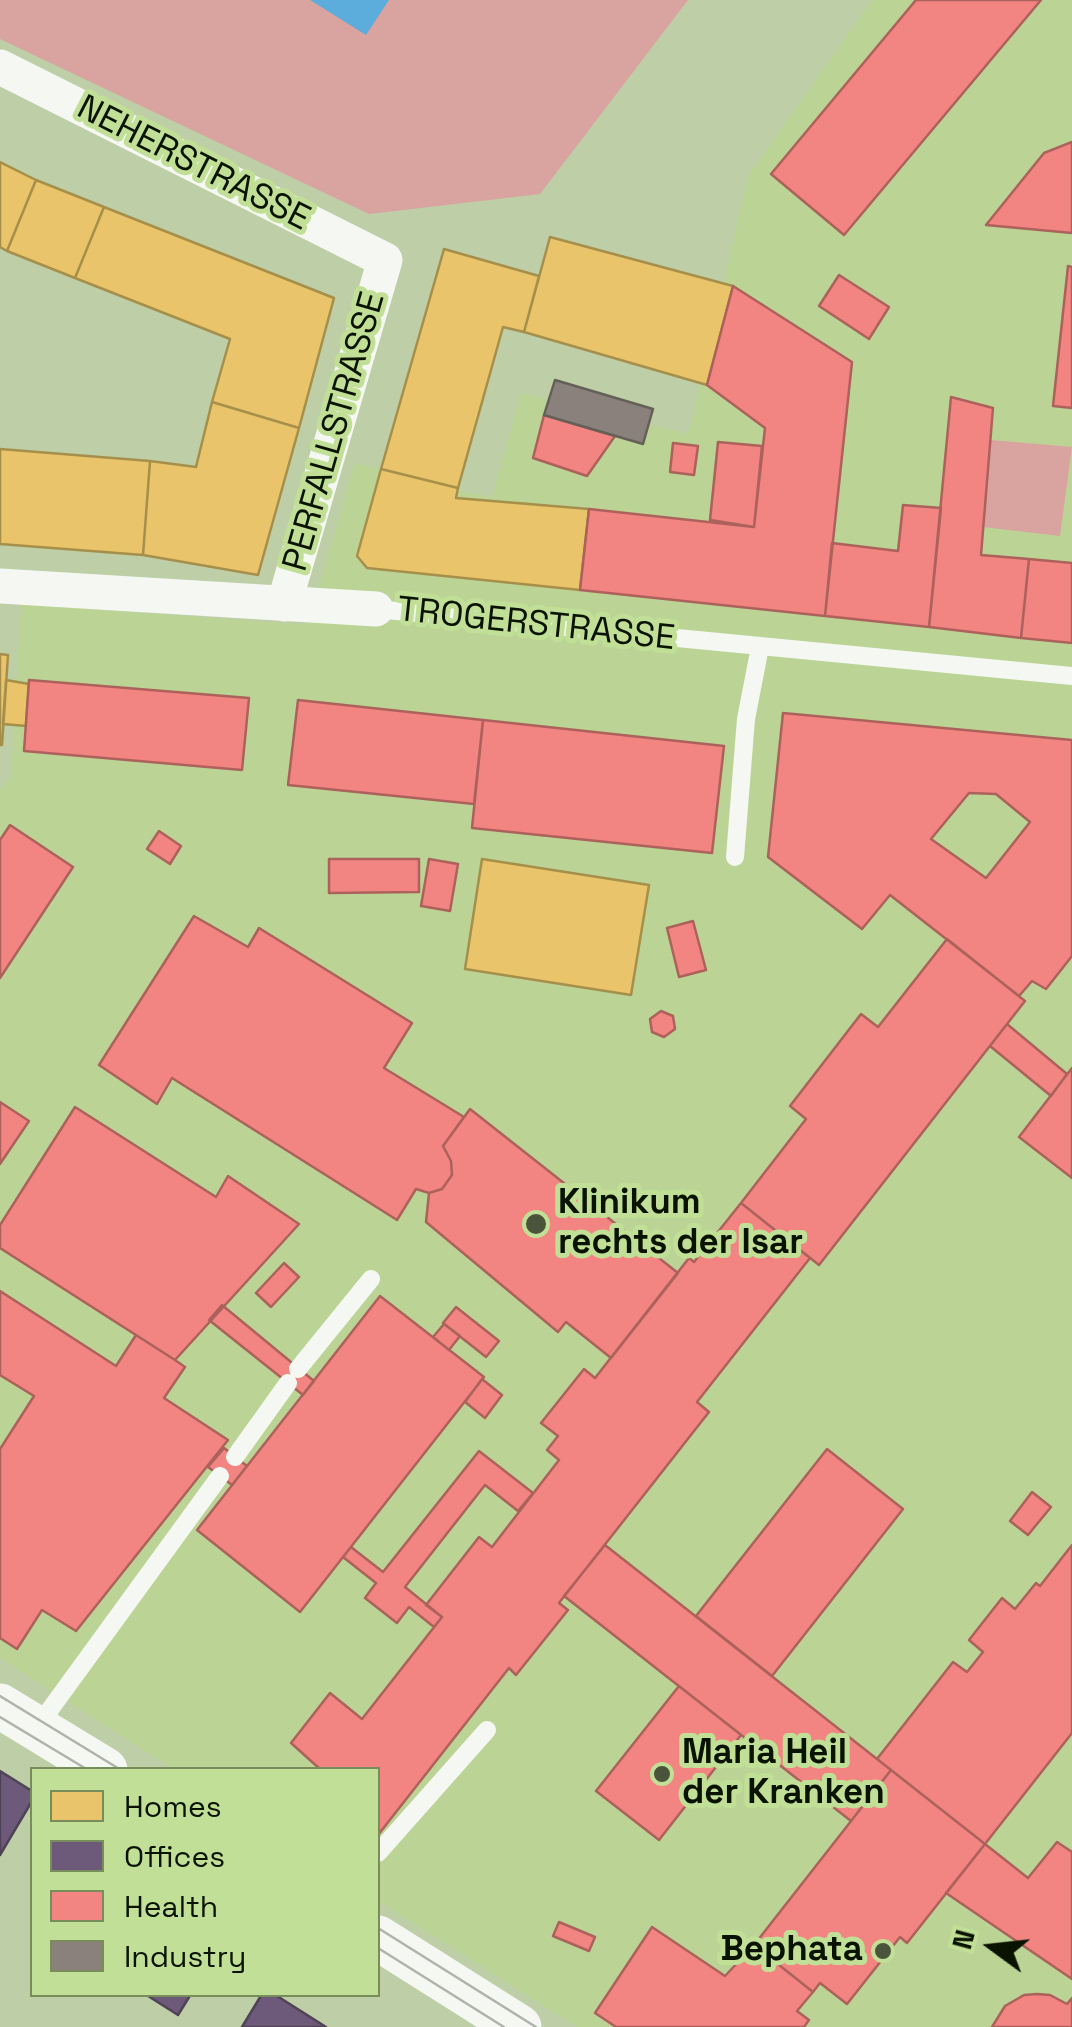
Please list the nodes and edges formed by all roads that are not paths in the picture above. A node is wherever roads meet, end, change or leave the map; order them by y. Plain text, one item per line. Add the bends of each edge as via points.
1 (0, 67) edge
2 (385, 260) joint
3 (0, 586) edge
4 (284, 604) junction
5 (376, 609) joint
6 (760, 647) junction
7 (1072, 676) edge
8 (736, 857) dead end
9 (371, 1279) dead end
10 (235, 1457) dead end
11 (220, 1476) dead end
12 (18, 1717) edge
13 (487, 1730) dead end
14 (99, 1767) edge
15 (380, 1851) edge
16 (380, 1939) edge
17 (519, 2027) edge

1 - 2 street, NEHERSTRASSE
2 - 4 street, PERFALLSTRASSE
3 - 4 street, TROGERSTRASSE
4 - 5 street, TROGERSTRASSE
5 - 6 lane, TROGERSTRASSE
6 - 7 lane, TROGERSTRASSE
6 - 8 lane via 746,719
9 - 10 lane
11 - 12 lane
12 - 14 street
13 - 15 lane
16 - 17 street

